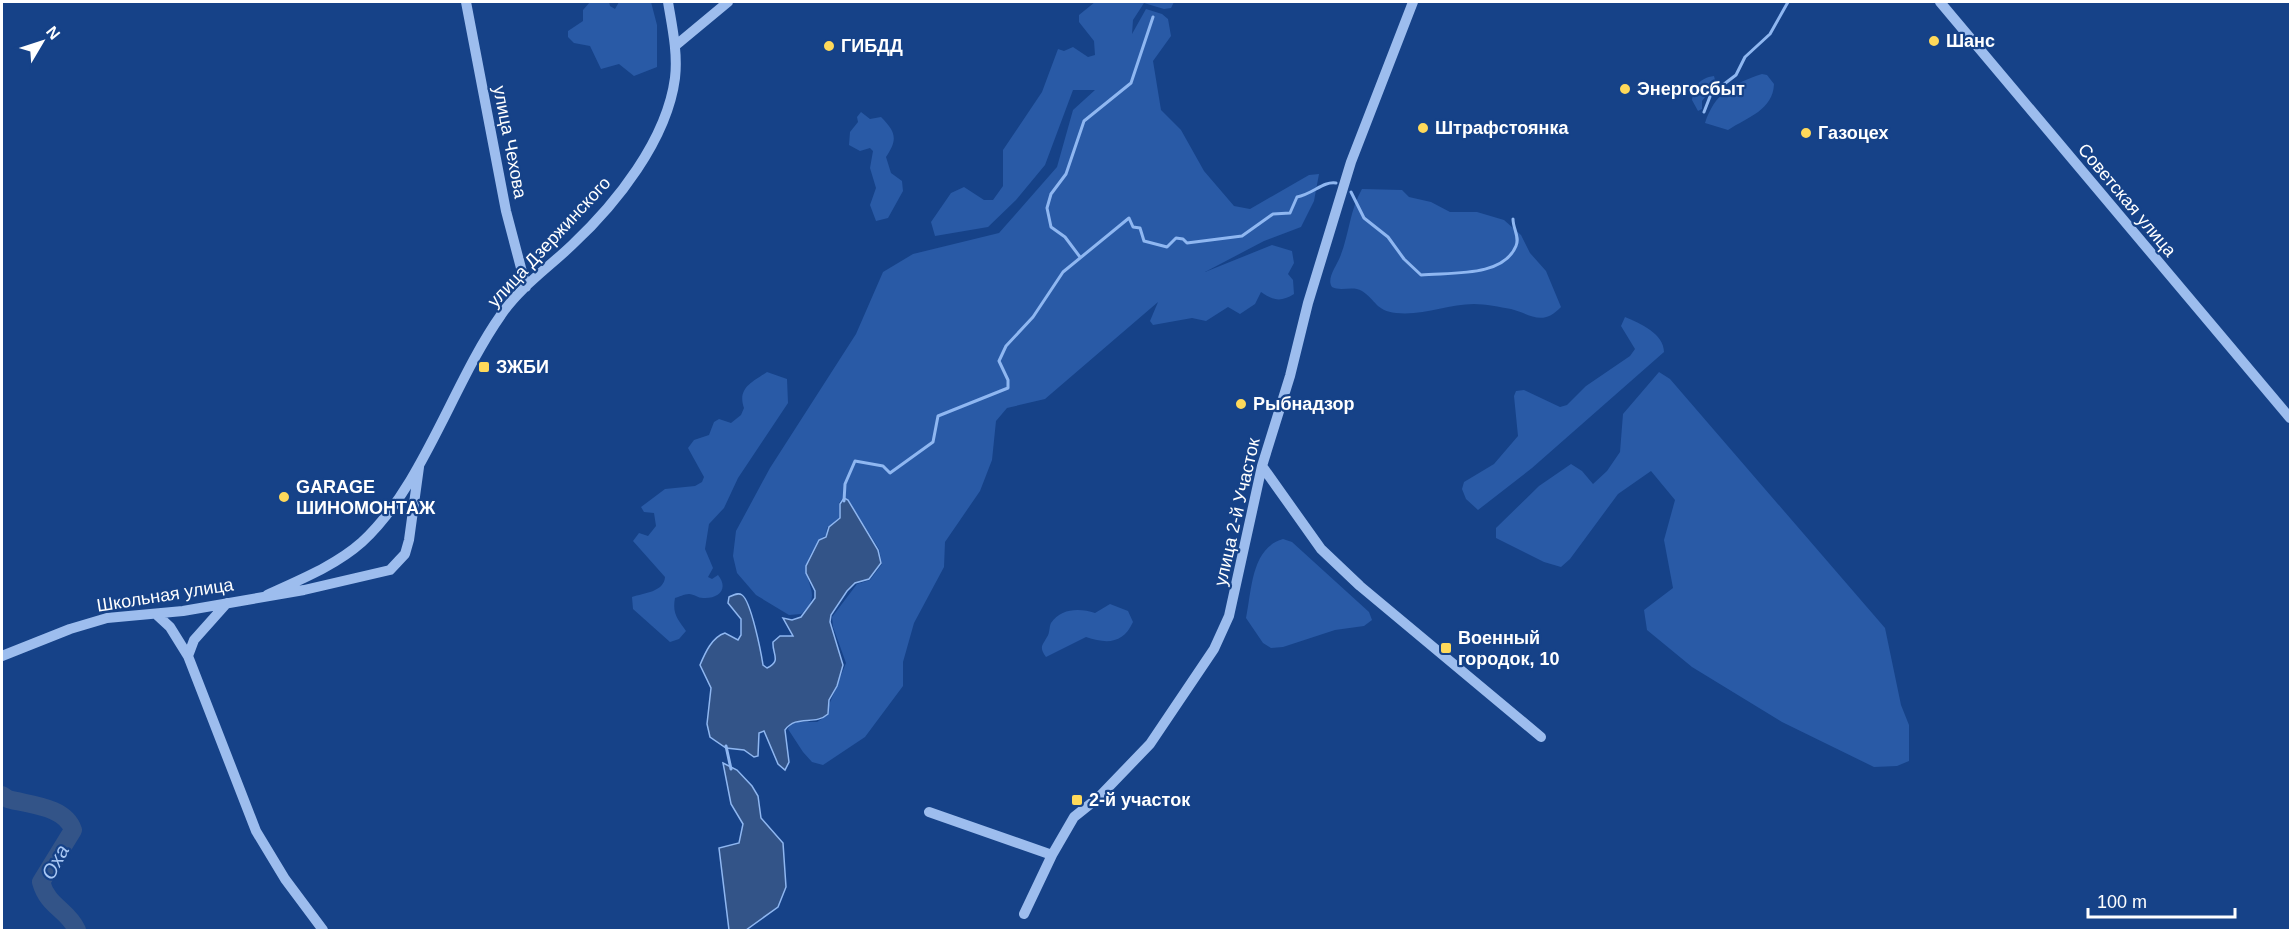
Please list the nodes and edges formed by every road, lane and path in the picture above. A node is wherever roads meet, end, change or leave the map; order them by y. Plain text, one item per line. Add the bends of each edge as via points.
1 (466, 2) edge
2 (668, 2) edge
3 (728, 2) edge
4 (1413, 2) edge
5 (1941, 2) edge
6 (675, 46) junction
7 (526, 287) junction
8 (2290, 418) edge
9 (419, 463) junction
10 (1263, 466) junction
11 (267, 595) junction
12 (227, 603) junction
13 (157, 615) junction
14 (2, 656) edge
15 (188, 656) junction
16 (1542, 737) dead end
17 (929, 812) dead end
18 (1052, 855) junction
19 (1024, 914) dead end
20 (323, 930) edge

1 - 7 street, улица Чехова via 506,211
2 - 6 street, улица Дзержинского
3 - 6 street
4 - 10 street, улица 2-й Участок via 1351,162
5 - 8 street, Советская улица
6 - 7 street, улица Дзержинского via 675,77 669,105 630,180 575,243
7 - 9 street, улица Дзержинского via 501,314
9 - 11 street, улица Дзержинского via 383,519 361,543 312,574
9 - 11 street, улица Дзержинского via 407,547 390,570 304,591
10 - 16 street via 1321,549
10 - 18 street, улица 2-й Участок via 1229,616 1214,649 1150,744 1074,817
11 - 12 street, Школьная улица
12 - 13 street, Школьная улица
12 - 15 street via 194,640
13 - 14 street, Школьная улица via 107,618
13 - 15 street via 170,627
15 - 20 street via 256,831
17 - 18 street
18 - 19 street, улица 2-й Участок

